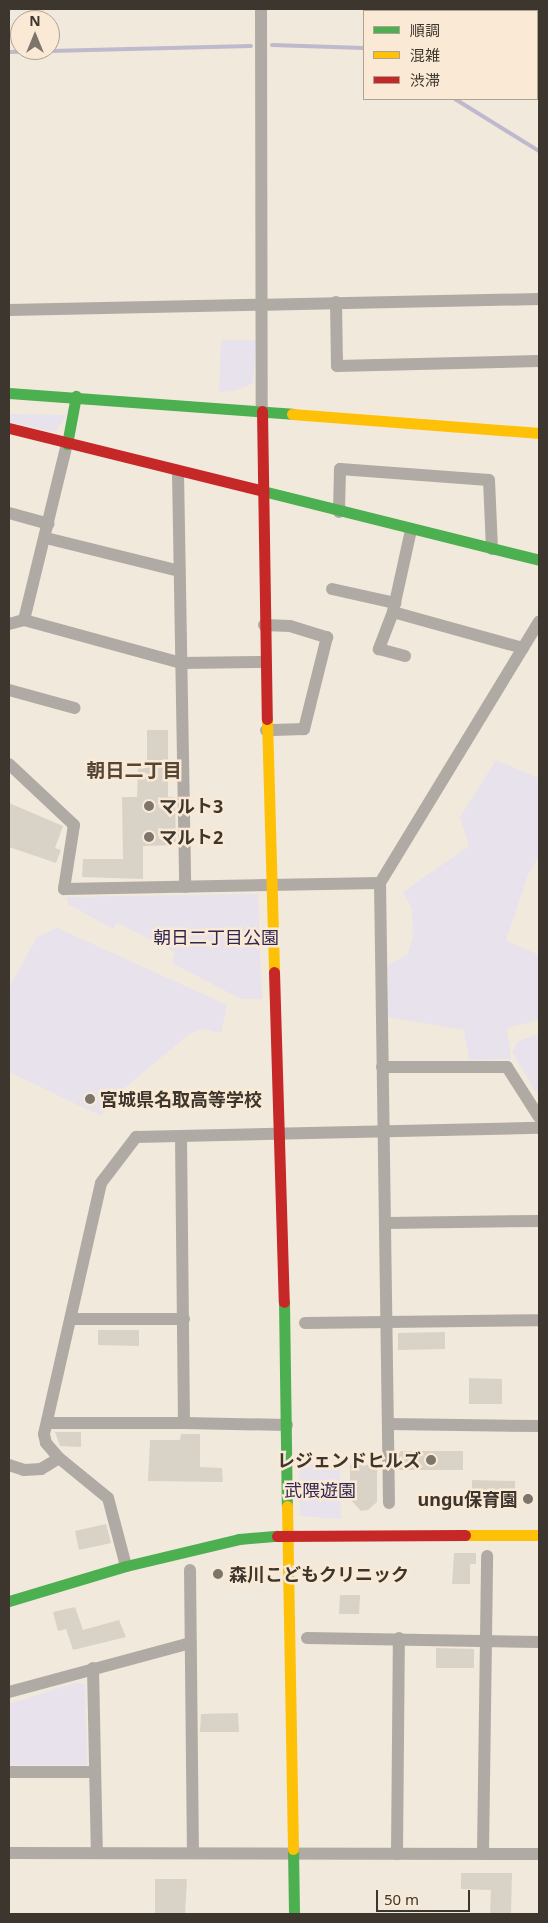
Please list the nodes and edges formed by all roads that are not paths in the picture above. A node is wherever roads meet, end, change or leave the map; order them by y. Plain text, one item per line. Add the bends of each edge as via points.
1 (261, 9) edge
2 (539, 298) edge
3 (336, 302) junction
4 (263, 304) junction
5 (9, 310) edge
6 (539, 361) edge
7 (9, 393) edge
8 (76, 396) junction
9 (262, 411) junction
10 (9, 428) edge
11 (539, 432) edge
12 (67, 444) junction
13 (178, 472) junction
14 (263, 493) junction
15 (339, 512) junction
16 (9, 513) edge
17 (49, 524) junction
18 (411, 530) junction
19 (46, 538) junction
20 (492, 549) junction
21 (539, 560) edge
22 (178, 571) junction
23 (332, 589) dead end
24 (394, 608) junction
25 (24, 620) junction
26 (539, 621) edge
27 (9, 624) edge
28 (264, 625) junction
29 (523, 648) junction
30 (405, 656) dead end
31 (181, 662) junction
32 (264, 662) junction
33 (9, 690) edge
34 (75, 708) dead end
35 (266, 730) junction
36 (9, 764) edge
37 (380, 883) junction
38 (270, 886) junction
39 (186, 887) junction
40 (382, 1066) junction
41 (539, 1117) edge
42 (539, 1128) edge
43 (384, 1132) junction
44 (282, 1135) junction
45 (181, 1136) junction
46 (539, 1221) edge
47 (387, 1223) junction
48 (71, 1319) junction
49 (184, 1319) junction
50 (539, 1320) edge
51 (305, 1323) dead end
52 (387, 1323) junction
53 (46, 1423) junction
54 (184, 1423) junction
55 (390, 1424) junction
56 (287, 1425) junction
57 (539, 1426) edge
58 (59, 1458) junction
59 (9, 1465) edge
60 (389, 1503) dead end
61 (289, 1535) junction
62 (539, 1535) edge
63 (487, 1556) dead end
64 (126, 1566) junction
65 (190, 1570) dead end
66 (9, 1601) edge
67 (307, 1638) dead end
68 (399, 1638) junction
69 (486, 1641) junction
70 (539, 1642) edge
71 (191, 1643) junction
72 (93, 1668) junction
73 (9, 1692) edge
74 (9, 1772) edge
75 (96, 1772) junction
76 (9, 1852) edge
77 (97, 1852) junction
78 (193, 1853) junction
79 (295, 1854) junction
80 (397, 1854) junction
81 (484, 1854) junction
82 (539, 1854) edge
83 (294, 1914) edge

1 - 4 street
2 - 3 street
3 - 4 street
3 - 6 street via 337,366
4 - 5 street
4 - 9 street
7 - 8 street
8 - 9 street
8 - 12 street
9 - 11 street
9 - 14 street
10 - 12 street
12 - 13 street
12 - 17 street
13 - 14 street
13 - 22 street
14 - 15 street
14 - 28 street
15 - 18 street
15 - 20 street via 340,469 489,480
16 - 17 street
17 - 19 street
18 - 20 street
18 - 24 street
19 - 22 street
19 - 25 street
20 - 21 street
22 - 31 street
23 - 24 street
24 - 29 street
24 - 30 street via 379,649
25 - 27 street
25 - 31 street
26 - 29 street
28 - 32 street
28 - 35 street via 290,626 328,637 304,729
29 - 37 street
31 - 32 street
31 - 39 street
32 - 35 street
33 - 34 street
35 - 38 street
36 - 39 street via 74,825 64,888
37 - 38 street
37 - 40 street
38 - 39 street
38 - 44 street
40 - 41 street via 508,1067
40 - 43 street
42 - 43 street
43 - 44 street
43 - 47 street
44 - 45 street
44 - 56 street
45 - 48 street via 136,1137 101,1183
45 - 49 street
46 - 47 street
47 - 52 street
48 - 49 street
48 - 53 street
49 - 54 street
50 - 52 street
51 - 52 street
52 - 55 street
53 - 54 street
53 - 58 street via 46,1443
54 - 56 street
55 - 57 street
55 - 60 street
56 - 61 street
58 - 59 street via 41,1469 24,1470
58 - 64 street via 108,1498
61 - 62 street
61 - 64 street via 239,1539
61 - 79 street
63 - 69 street
64 - 66 street
65 - 71 street
67 - 68 street
68 - 69 street
68 - 80 street
69 - 70 street
69 - 81 street
71 - 72 street
71 - 78 street
72 - 73 street
72 - 75 street
74 - 75 street
75 - 77 street
76 - 77 street
77 - 78 street
78 - 79 street
79 - 80 street
79 - 83 street
80 - 81 street
81 - 82 street

